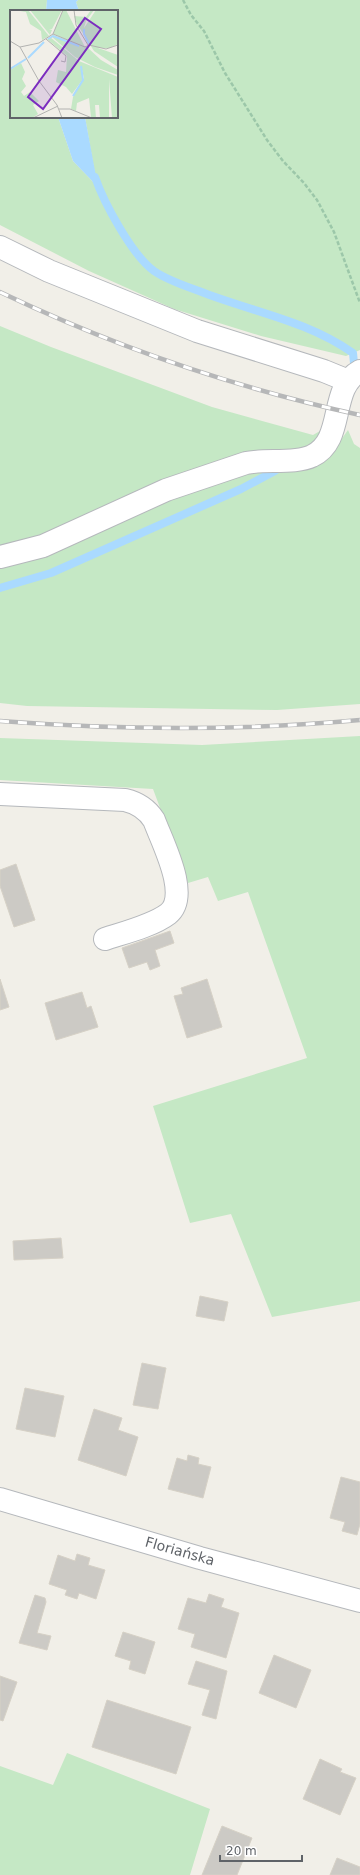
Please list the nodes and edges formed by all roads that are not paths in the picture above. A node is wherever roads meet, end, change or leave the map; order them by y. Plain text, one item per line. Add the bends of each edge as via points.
1 (0, 248) edge
2 (353, 376) edge
3 (0, 558) edge
4 (0, 794) edge
5 (105, 940) dead end
6 (0, 1499) edge
7 (360, 1601) edge

1 - 2 street via 197,331 324,371
2 - 3 street via 343,390 332,435 326,446 312,456 304,459 246,463 166,490 43,546
4 - 5 street via 120,799 134,802 154,820 177,884 176,903 172,910 160,918
6 - 7 street, Floriańska via 200,1558

